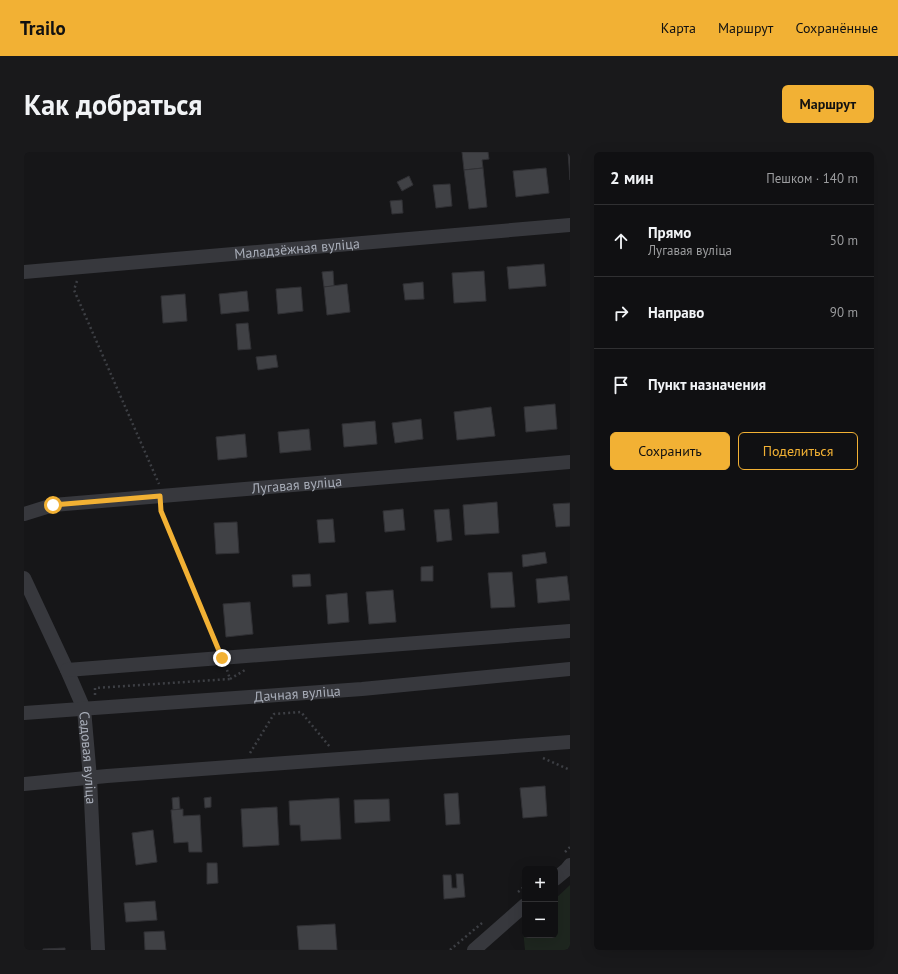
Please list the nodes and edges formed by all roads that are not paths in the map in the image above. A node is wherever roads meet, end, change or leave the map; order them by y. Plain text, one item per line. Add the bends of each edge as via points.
1 (570, 225) edge
2 (24, 272) edge
3 (570, 462) edge
4 (24, 514) edge
5 (24, 578) edge
6 (570, 631) edge
7 (570, 669) edge
8 (67, 670) junction
9 (90, 709) junction
10 (24, 713) edge
11 (570, 742) edge
12 (90, 778) junction
13 (24, 784) edge
14 (570, 865) edge
15 (558, 877) edge
16 (522, 908) edge
17 (98, 950) edge
18 (474, 950) edge

1 - 2 street, Маладзёжная вуліца
3 - 4 street, Лугавая вуліца via 53,505
5 - 8 street, Садовая вуліца
6 - 8 street
7 - 9 street, Дачная вуліца via 362,689
8 - 9 street, Садовая вуліца
9 - 10 street, Дачная вуліца
9 - 12 street, Садовая вуліца
11 - 12 street
12 - 13 street
12 - 17 street, Садовая вуліца
14 - 15 street
16 - 18 street

